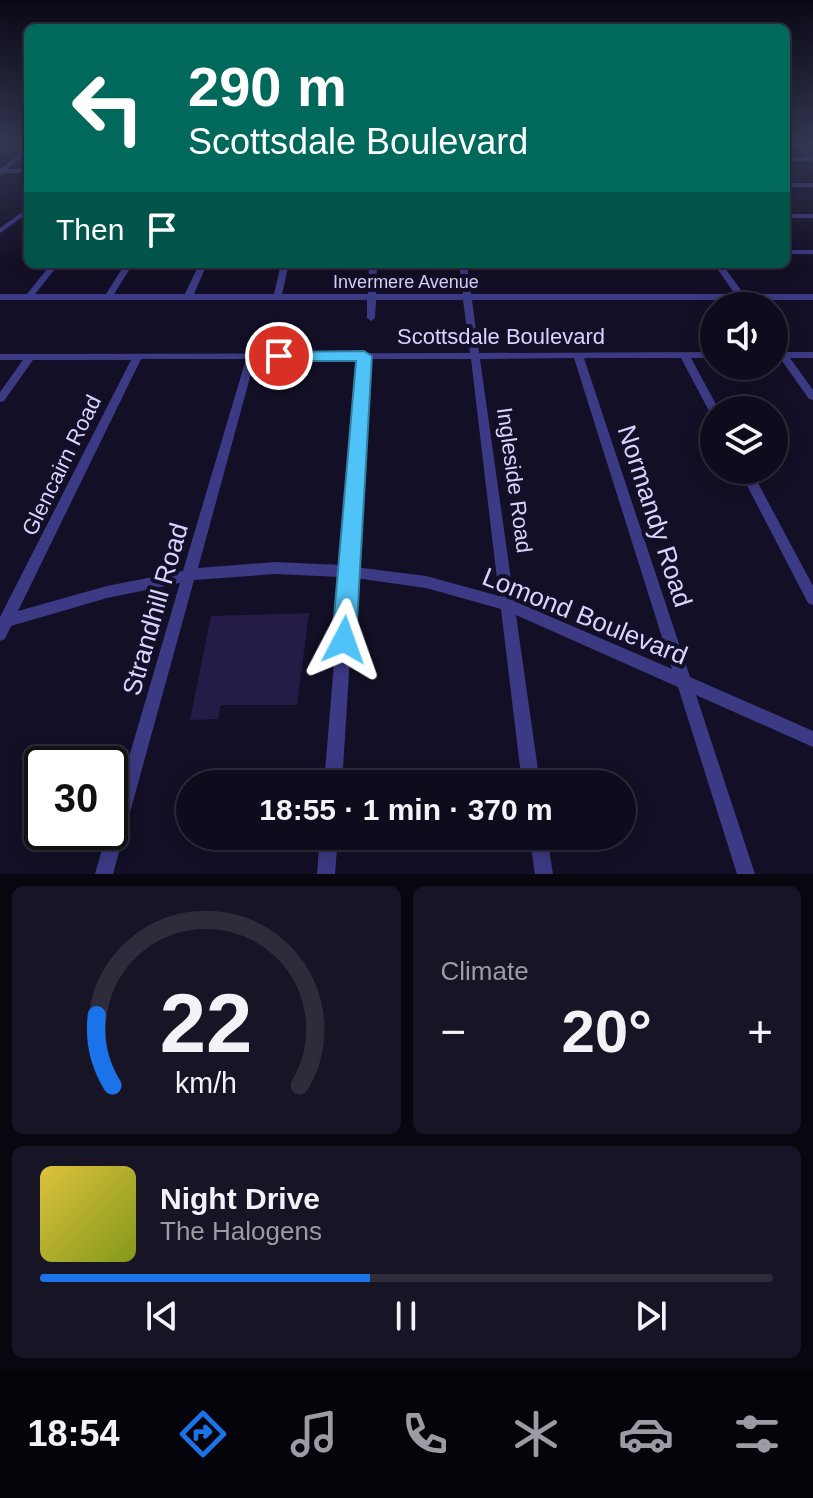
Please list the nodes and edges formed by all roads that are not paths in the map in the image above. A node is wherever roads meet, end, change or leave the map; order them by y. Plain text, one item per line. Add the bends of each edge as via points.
1 (790, 185) edge
2 (813, 185) edge
3 (24, 213) edge
4 (790, 216) edge
5 (813, 216) edge
6 (0, 231) edge
7 (790, 252) edge
8 (813, 252) edge
9 (52, 268) edge
10 (126, 268) edge
11 (201, 268) edge
12 (284, 268) edge
13 (373, 268) edge
14 (463, 268) edge
15 (721, 268) edge
16 (738, 292) edge
17 (109, 296) junction
18 (0, 297) edge
19 (29, 297) junction
20 (700, 297) edge
21 (788, 297) edge
22 (813, 297) edge
23 (188, 298) junction
24 (277, 298) junction
25 (371, 298) junction
26 (466, 298) junction
27 (371, 318) dead end
28 (700, 355) edge
29 (788, 355) edge
30 (813, 355) edge
31 (364, 356) junction
32 (474, 356) junction
33 (578, 356) junction
34 (685, 356) junction
35 (0, 357) edge
36 (30, 357) junction
37 (137, 357) junction
38 (251, 357) junction
39 (788, 366) edge
40 (706, 396) edge
41 (813, 397) edge
42 (0, 399) edge
43 (752, 484) edge
44 (350, 573) junction
45 (189, 576) junction
46 (813, 599) edge
47 (507, 604) junction
48 (4, 621) edge
49 (0, 634) edge
50 (683, 682) junction
51 (813, 739) edge
52 (334, 770) edge
53 (529, 770) edge
54 (328, 850) edge
55 (540, 850) edge
56 (104, 874) edge
57 (326, 874) edge
58 (544, 874) edge
59 (746, 874) edge

1 - 2 street
3 - 6 street
4 - 5 street
7 - 8 street
9 - 19 street
10 - 17 street
11 - 23 street
12 - 24 street
13 - 25 street
14 - 26 street, Ingleside Road
15 - 16 street
17 - 19 street, Invermere Avenue
17 - 23 street, Invermere Avenue
18 - 19 street, Invermere Avenue
20 - 26 street, Invermere Avenue
21 - 22 street, Invermere Avenue
23 - 24 street, Invermere Avenue
24 - 25 street, Invermere Avenue
25 - 26 street, Invermere Avenue
25 - 27 street
26 - 32 street, Ingleside Road
28 - 34 street, Scottsdale Boulevard
29 - 30 street
31 - 32 street, Scottsdale Boulevard
31 - 38 street, Scottsdale Boulevard
31 - 44 street
32 - 33 street, Scottsdale Boulevard
32 - 47 street, Ingleside Road
33 - 34 street, Scottsdale Boulevard
33 - 50 street, Normandy Road
34 - 40 street
35 - 36 street, Scottsdale Boulevard
36 - 37 street, Scottsdale Boulevard
36 - 42 street
37 - 38 street, Scottsdale Boulevard
37 - 48 street, Glencairn Road
38 - 45 street, Strandhill Road
39 - 41 street
43 - 46 street
44 - 45 street, Lomond Boulevard via 275,568
44 - 47 street, Lomond Boulevard via 426,582
44 - 52 street
45 - 48 street, Lomond Boulevard
45 - 56 street, Strandhill Road
47 - 50 street, Lomond Boulevard
47 - 53 street, Ingleside Road
48 - 49 street, Glencairn Road
50 - 51 street, Lomond Boulevard
50 - 59 street, Normandy Road
54 - 57 street
55 - 58 street

